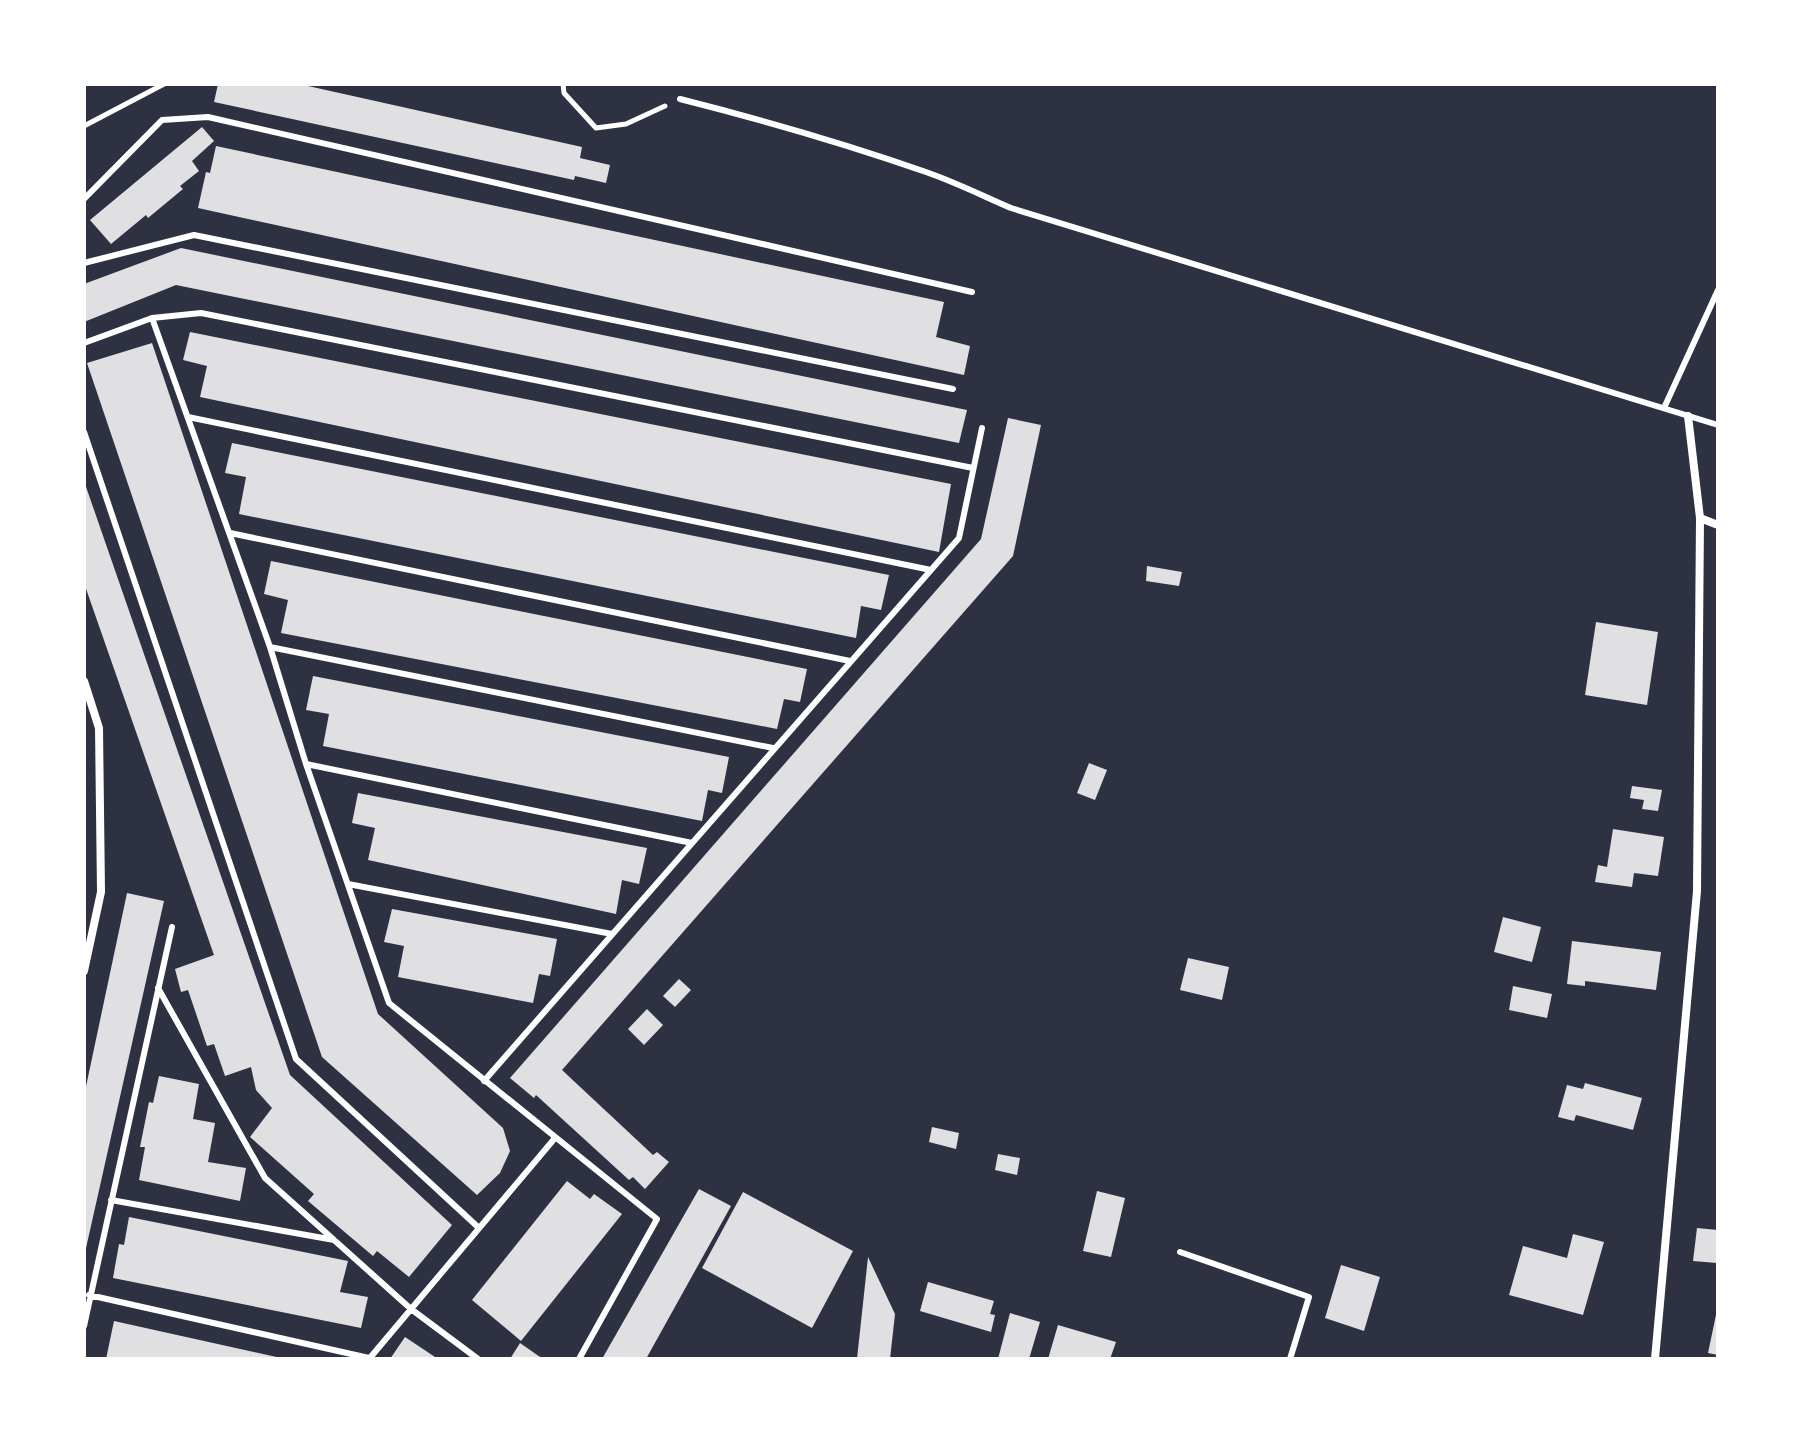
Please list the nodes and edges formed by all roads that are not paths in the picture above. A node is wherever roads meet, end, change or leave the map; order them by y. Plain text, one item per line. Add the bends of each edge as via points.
1 (680, 99) road end
2 (84, 199) edge
3 (84, 263) edge
4 (1718, 290) edge
5 (972, 292) dead end
6 (152, 318) junction
7 (84, 343) edge
8 (953, 389) dead end
9 (1664, 408) junction
10 (1688, 416) junction
11 (188, 417) junction
12 (1718, 425) edge
13 (982, 428) dead end
14 (84, 432) edge
15 (973, 468) junction
16 (1700, 518) junction
17 (1718, 525) edge
18 (230, 533) junction
19 (931, 570) junction
20 (270, 647) junction
21 (850, 661) junction
22 (84, 681) edge
23 (773, 748) junction
24 (306, 764) junction
25 (692, 843) junction
26 (348, 884) junction
27 (172, 927) dead end
28 (612, 934) junction
29 (84, 971) edge
30 (158, 988) junction
31 (484, 1081) junction
32 (555, 1138) junction
33 (111, 1200) junction
34 (479, 1228) junction
35 (334, 1240) junction
36 (1180, 1252) dead end
37 (89, 1295) junction
38 (411, 1309) junction
39 (84, 1326) edge
40 (369, 1359) edge
41 (478, 1359) edge
42 (579, 1359) edge
43 (1290, 1359) edge
44 (1655, 1359) edge

1 - 9 lane via 859,150 1011,208
2 - 5 lane via 162,120 208,117
3 - 8 lane via 194,235
4 - 9 lane
6 - 7 lane
6 - 11 lane
6 - 15 lane via 201,313
9 - 10 lane
10 - 12 lane
10 - 16 street
11 - 18 lane
11 - 19 lane
13 - 15 lane
14 - 34 lane via 296,1059
15 - 19 lane via 959,538
16 - 17 street
16 - 44 street via 1697,891
18 - 20 lane
18 - 21 lane
19 - 21 lane
20 - 23 lane
20 - 24 lane
21 - 23 lane
22 - 29 street via 99,728 101,892
23 - 25 lane
24 - 25 lane
24 - 26 lane
25 - 28 lane
26 - 28 lane
26 - 31 lane via 389,1003
27 - 30 lane
28 - 31 lane
30 - 33 lane
30 - 35 lane via 265,1178
31 - 32 lane
32 - 34 lane
32 - 42 lane via 657,1219
33 - 35 lane
33 - 37 lane
34 - 38 lane
35 - 38 lane
36 - 43 lane via 1309,1297
37 - 39 lane
37 - 40 lane
38 - 40 lane
38 - 41 lane

